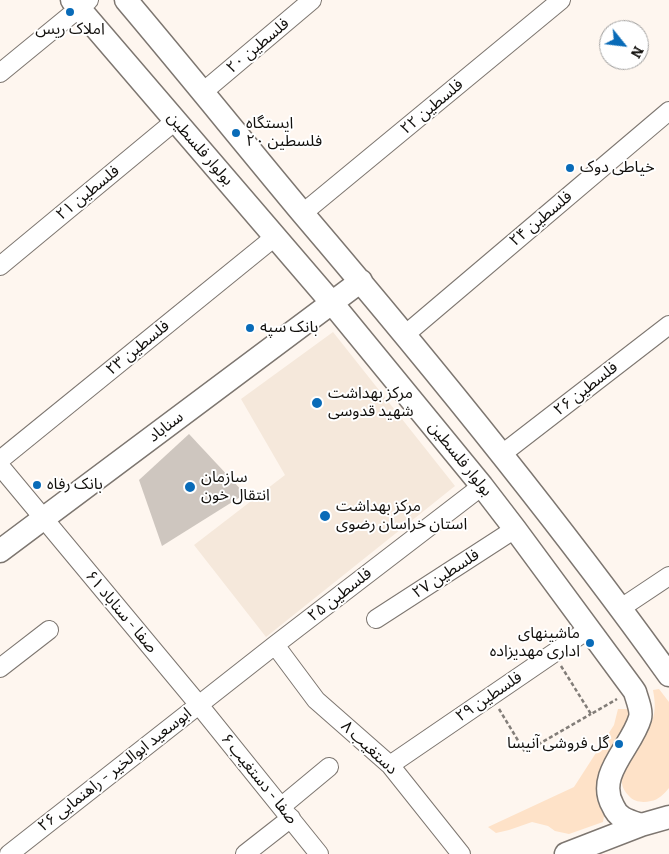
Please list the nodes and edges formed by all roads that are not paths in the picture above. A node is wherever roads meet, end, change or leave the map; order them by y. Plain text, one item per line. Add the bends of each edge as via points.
1 (126, 0) edge
2 (312, 0) edge
3 (560, 0) edge
4 (80, 3) edge
5 (0, 73) edge
6 (203, 92) junction
7 (669, 111) edge
8 (175, 121) junction
9 (303, 213) junction
10 (276, 236) junction
11 (0, 266) edge
12 (361, 281) junction
13 (332, 303) junction
14 (669, 325) edge
15 (413, 328) dead end
16 (502, 454) junction
17 (0, 460) edge
18 (0, 466) edge
19 (482, 486) junction
20 (43, 518) junction
21 (515, 529) junction
22 (0, 551) edge
23 (669, 576) edge
24 (621, 608) junction
25 (376, 619) dead end
26 (589, 629) junction
27 (49, 630) dead end
28 (275, 645) junction
29 (0, 668) edge
30 (669, 676) edge
31 (198, 705) junction
32 (390, 765) junction
33 (329, 767) dead end
34 (286, 812) junction
35 (669, 817) edge
36 (641, 825) junction
37 (9, 854) edge
38 (246, 854) edge
39 (319, 854) edge
40 (461, 854) edge
41 (566, 854) edge

1 - 6 main road
2 - 6 street, فلسطین ۲۰
3 - 9 street, فلسطین ۲۲
4 - 5 street
4 - 8 main road, بولوار فلسطین
6 - 9 main road
7 - 15 street, فلسطین ۲۴
8 - 10 main road, بولوار فلسطین
8 - 11 street, فلسطین ۲۱
9 - 12 main road
10 - 13 main road, بولوار فلسطین
10 - 17 street, فلسطین ۲۳
12 - 13 main road, سناباد
12 - 16 main road
13 - 19 main road, بولوار فلسطین
13 - 20 main road, سناباد
14 - 16 street, فلسطین ۲۶
16 - 24 main road
18 - 20 street, صفا - سناباد ۶۱
19 - 21 main road, بولوار فلسطین
19 - 28 street, فلسطین ۲۵
20 - 22 main road, سناباد
20 - 31 street, صفا - سناباد ۶۱
21 - 25 street, فلسطین ۲۷
21 - 26 main road, بولوار فلسطین
23 - 24 street
24 - 30 main road
26 - 32 street, فلسطین ۲۹
26 - 36 main road, بولوار فلسطین via 635,692 641,716 628,745 612,769 608,794 613,807 623,818
27 - 29 street
28 - 31 street, فلسطین ۲۵
28 - 32 street, دستغیب ۸ via 316,700
31 - 34 street, صفا - دستغیب ۶
31 - 37 street, ابوسعید ابوالخیر - راهنمایی ۲۶
32 - 40 street, دستغیب ۸
33 - 34 street
34 - 38 street
34 - 39 street, صفا - دستغیب ۶
35 - 36 main road
36 - 41 main road

